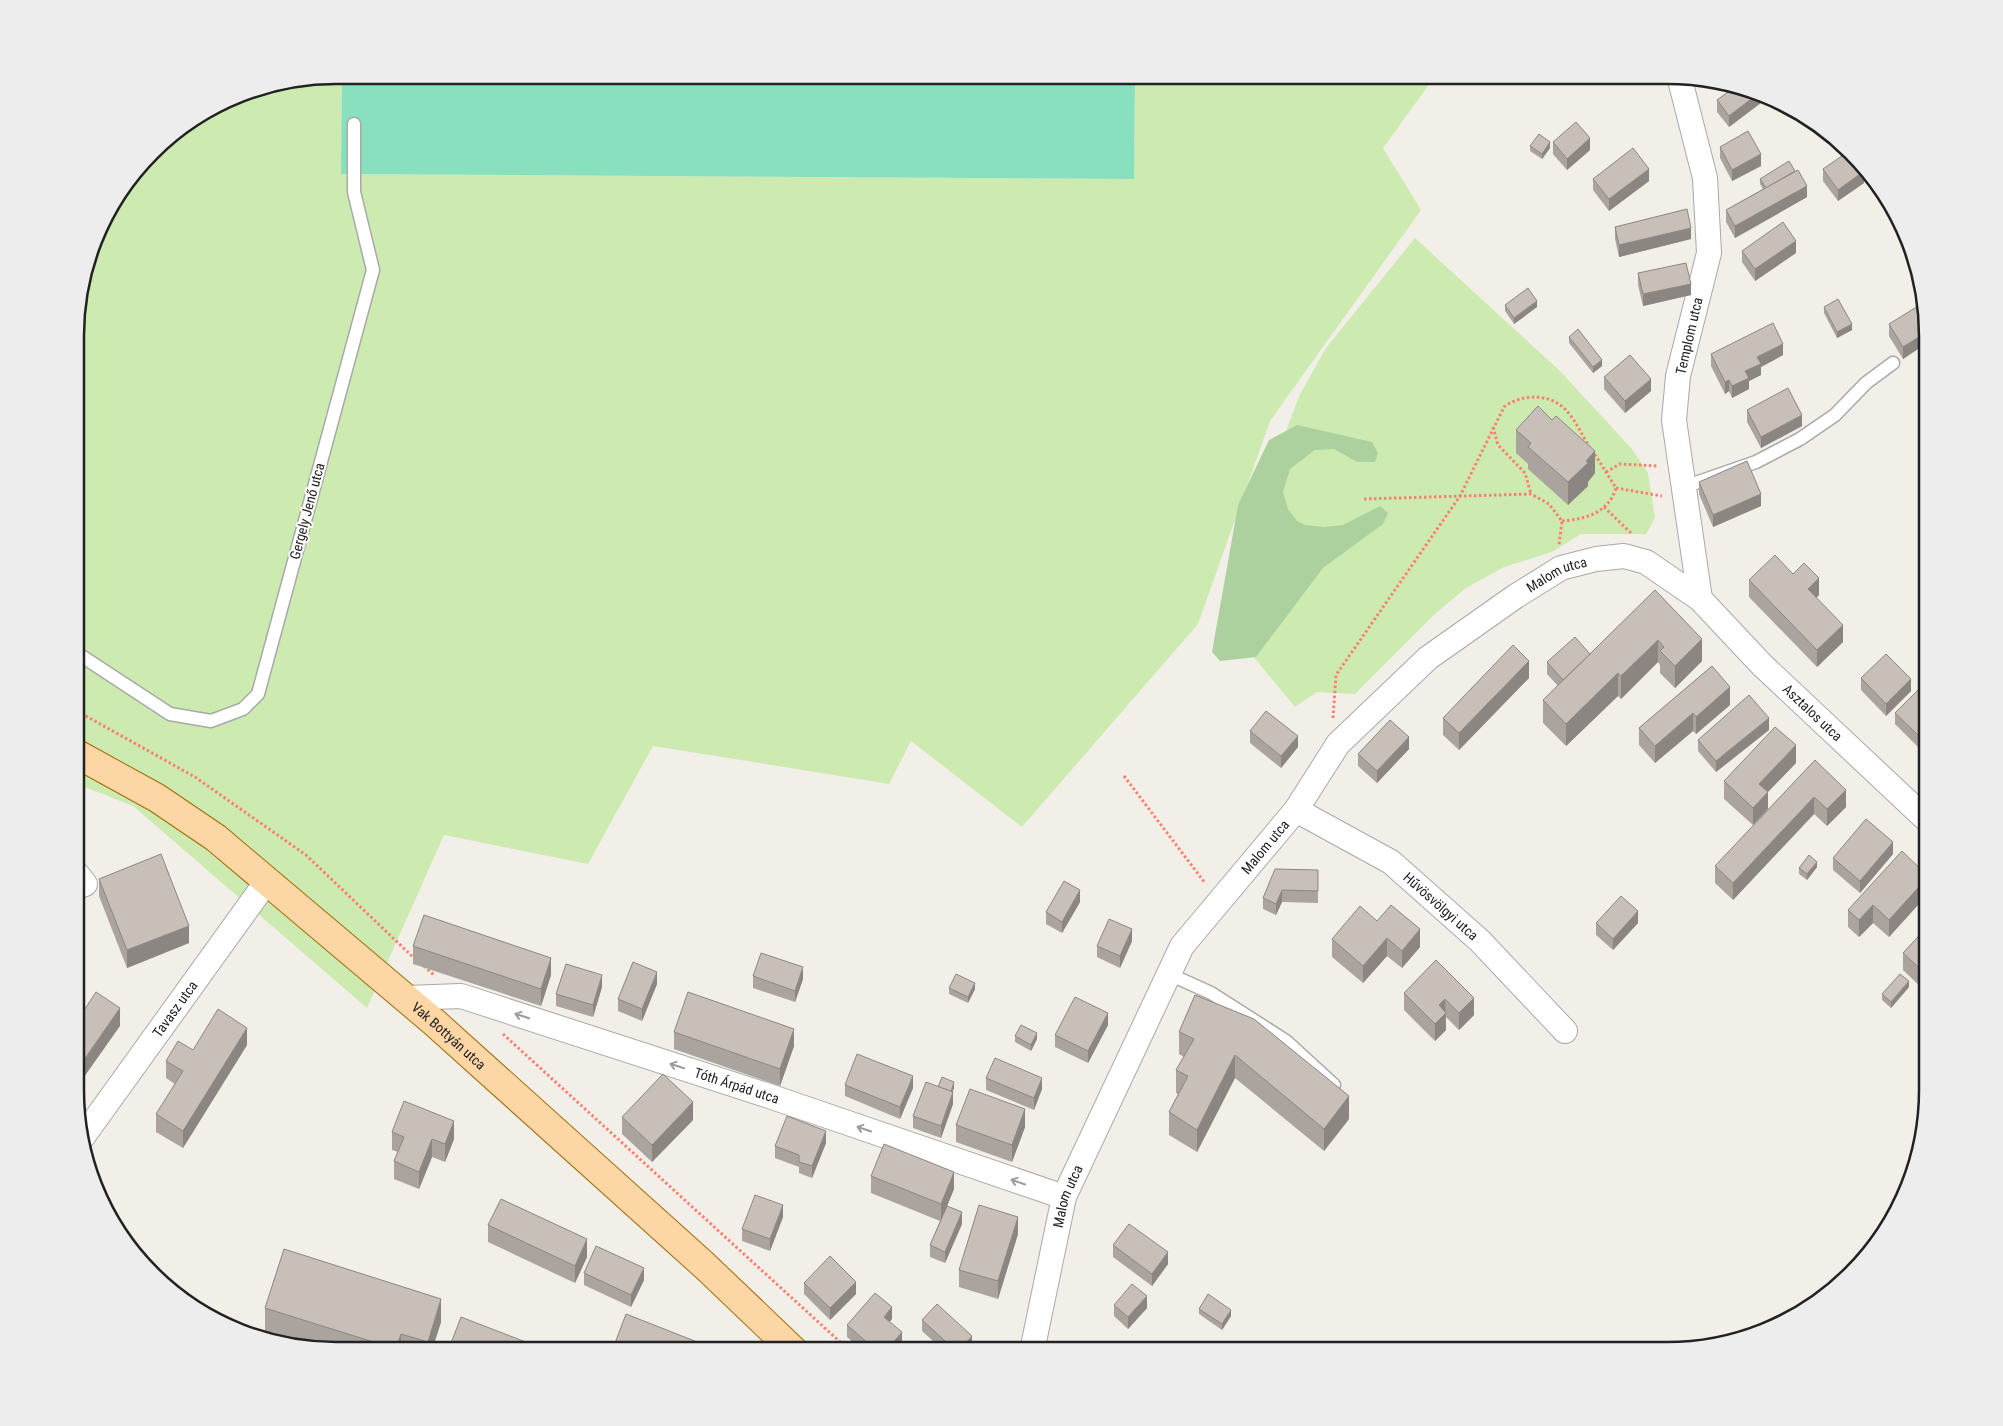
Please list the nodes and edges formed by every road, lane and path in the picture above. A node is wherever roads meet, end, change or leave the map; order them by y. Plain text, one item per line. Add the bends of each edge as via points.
1 (1681, 84) edge
2 (354, 124) dead end
3 (1893, 363) dead end
4 (1493, 426) junction
5 (1606, 472) junction
6 (1684, 485) junction
7 (1616, 488) junction
8 (1531, 494) junction
9 (1460, 496) junction
10 (1364, 499) dead end
11 (1700, 599) junction
12 (84, 658) edge
13 (1338, 744) junction
14 (84, 758) edge
15 (1124, 776) dead end
16 (1296, 810) junction
17 (1919, 812) edge
18 (267, 881) junction
19 (1220, 902) junction
20 (1169, 974) junction
21 (406, 998) junction
22 (1565, 1030) dead end
23 (1334, 1085) edge
24 (87, 1131) edge
25 (1064, 1198) junction
26 (785, 1342) edge
27 (1034, 1342) edge

1 - 6 street, Templom utca via 1705,178 1709,253 1678,376 1674,420
2 - 12 lane, Gergely Jenő utca via 354,192 373,270 258,694 243,709 211,721 170,714
3 - 6 lane via 1866,383 1835,415 1800,439 1756,462
4 - 5 path via 1504,407 1514,400 1531,397 1549,399 1565,409
4 - 8 path via 1498,445 1525,473
4 - 9 path
5 - 6 path via 1620,464
5 - 7 path
6 - 7 path
6 - 11 street, Templom utca
7 - 8 path via 1613,497 1598,513 1579,520 1562,520 1549,504
8 - 9 path
9 - 10 path
9 - 13 path via 1336,675 1333,715
11 - 13 street, Malom utca via 1646,562 1624,556 1561,568 1428,658
11 - 17 street, Asztalos utca via 1762,665
13 - 16 street, Malom utca
14 - 18 main road, Vak Bottyán utca via 157,798 216,838
15 - 19 path
16 - 19 street, Malom utca
16 - 22 street, Hűvösvölgyi utca via 1391,862 1480,941
18 - 21 main road, Vak Bottyán utca
18 - 24 street, Tavasz utca
19 - 20 street, Malom utca via 1182,946
20 - 23 lane via 1211,993 1286,1042
20 - 25 street, Malom utca
25 -> 21 street, Tóth Árpád utca via 769,1096 461,996
21 - 26 main road, Vak Bottyán utca via 705,1266
25 - 27 street, Malom utca

